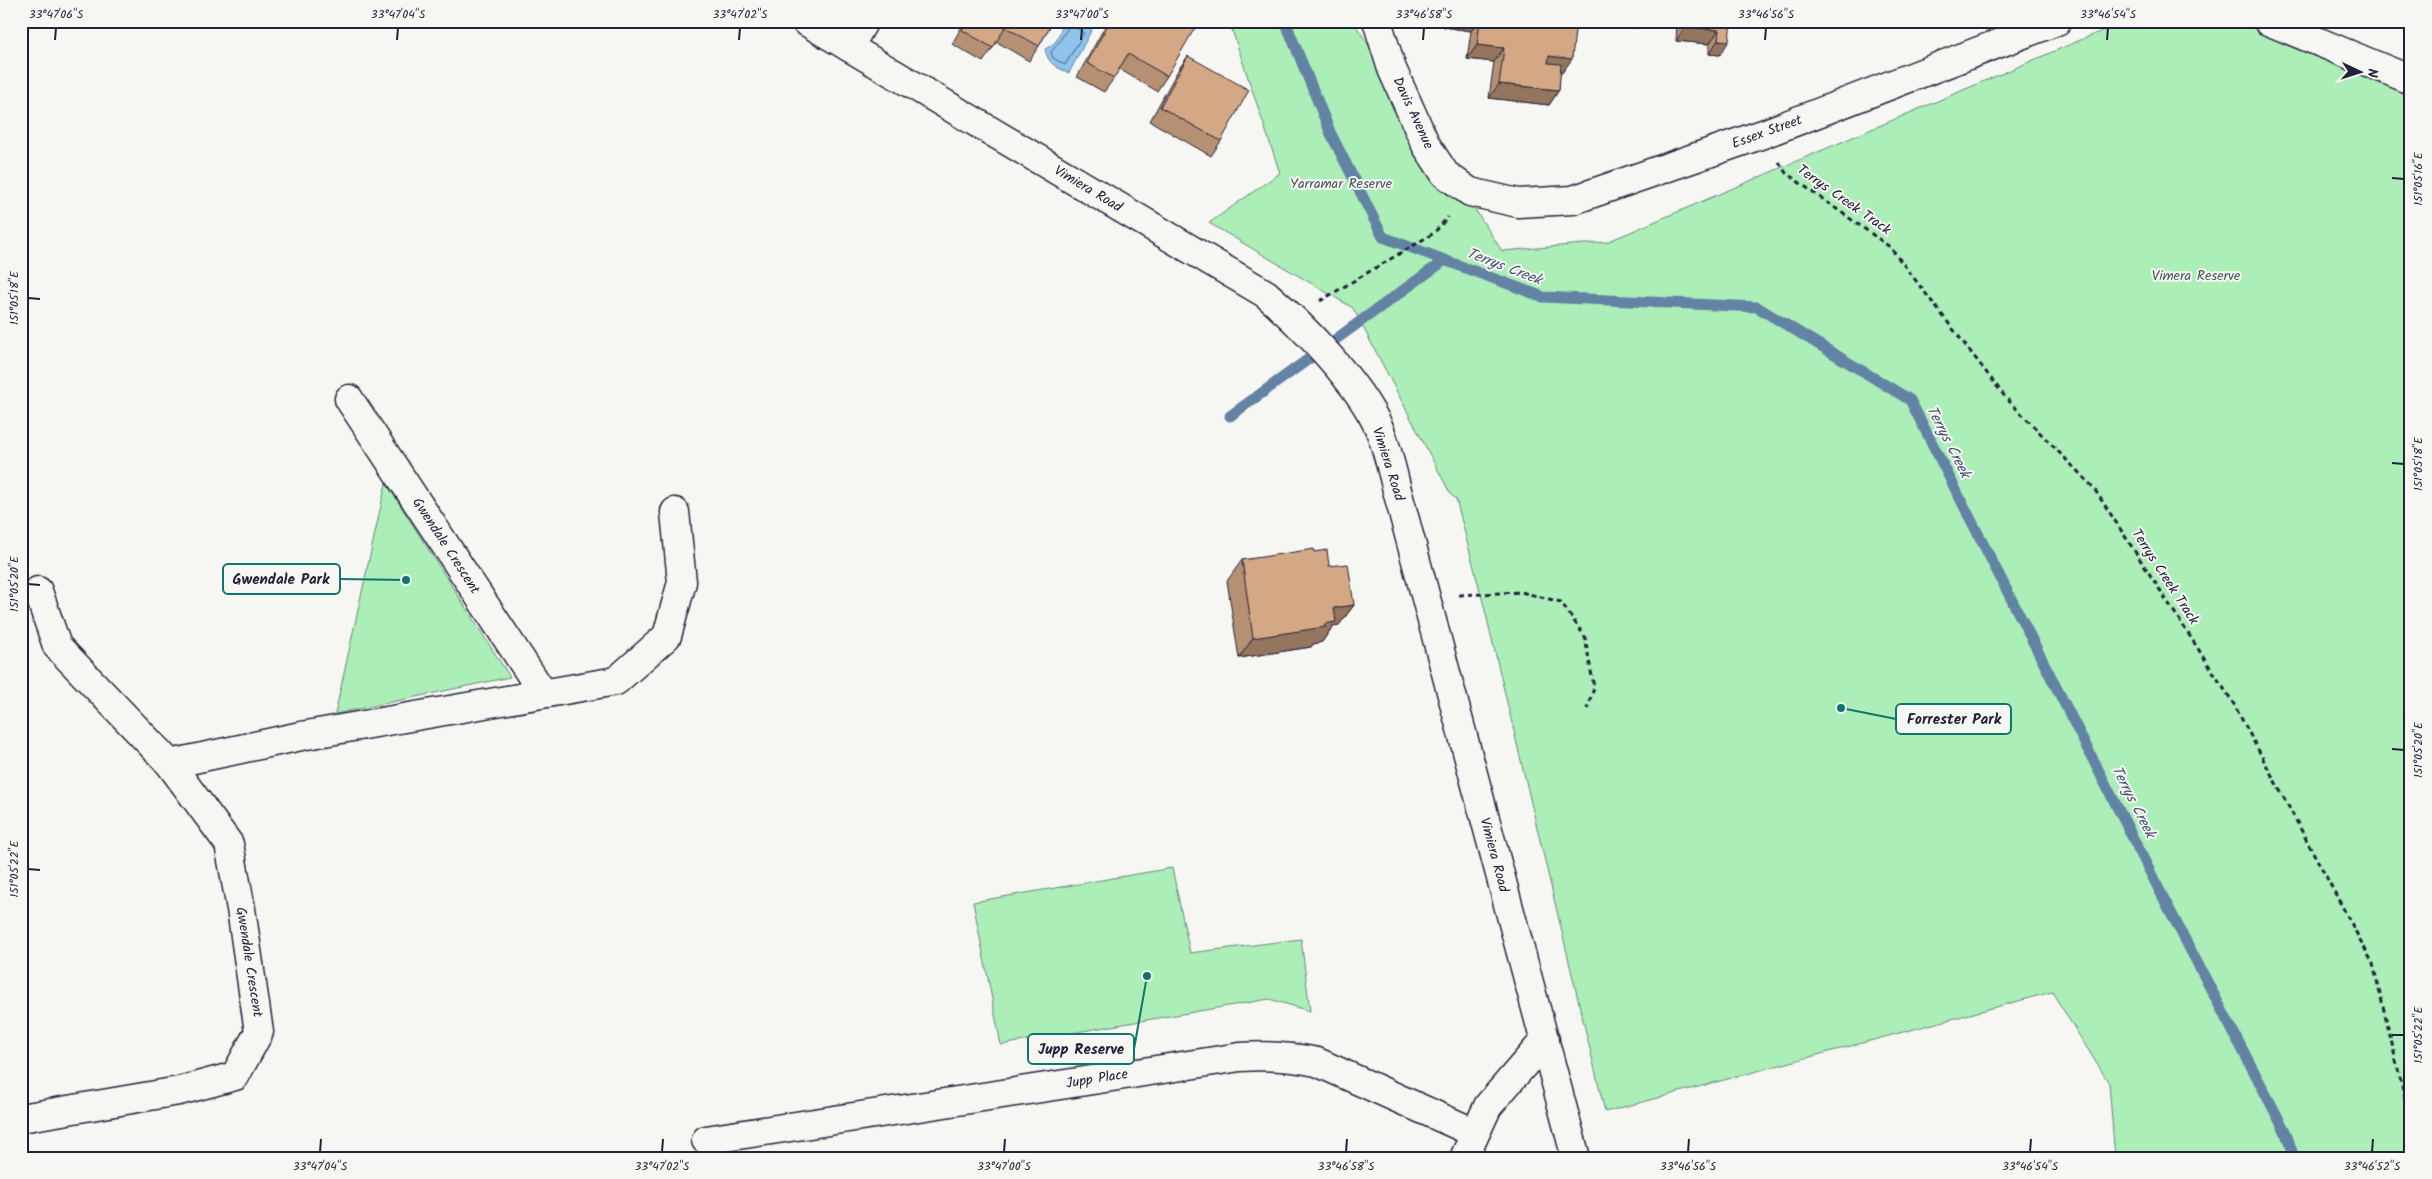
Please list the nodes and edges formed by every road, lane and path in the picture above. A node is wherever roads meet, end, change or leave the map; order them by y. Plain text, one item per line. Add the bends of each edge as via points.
1 (805, 21) edge
2 (864, 21) edge
3 (1377, 21) edge
4 (2057, 21) edge
5 (2268, 21) edge
6 (849, 47) junction
7 (2411, 80) edge
8 (1763, 134) junction
9 (1470, 192) joint
10 (1434, 233) dead end
11 (1292, 317) junction
12 (349, 398) dead end
13 (675, 512) dead end
14 (38, 591) dead end
15 (1425, 597) junction
16 (544, 693) junction
17 (1587, 709) dead end
18 (170, 764) junction
19 (1545, 1040) junction
20 (21, 1118) edge
21 (2411, 1124) edge
22 (1475, 1133) junction
23 (706, 1140) dead end
24 (1464, 1158) edge
25 (1576, 1158) edge

1 - 6 street, Vimiera Road
2 - 6 street
3 - 9 street, Davis Avenue via 1392,70 1426,145 1445,174
4 - 8 street, Essex Street
5 - 7 street
6 - 11 street, Vimiera Road via 1266,294
8 - 9 street, Essex Street via 1573,200 1518,203
8 - 21 path, Terrys Creek Track via 1786,173 1890,247 2006,398 2093,487 2232,701 2373,964
10 - 11 path
11 - 15 street, Vimiera Road via 1342,373 1379,428
12 - 16 street, Gwendale Crescent
13 - 16 street via 682,582 668,636 616,681
14 - 18 street, Gwendale Crescent via 57,646
15 - 17 path via 1521,592 1561,602 1585,636 1594,688
15 - 19 street, Vimiera Road
16 - 18 street via 301,736
18 - 20 street, Gwendale Crescent via 229,844 242,909 259,1032 235,1076 179,1091
19 - 22 street via 1488,1106
19 - 25 street, Vimiera Road
22 - 23 street, Jupp Place via 1317,1062 1266,1055
22 - 24 street

